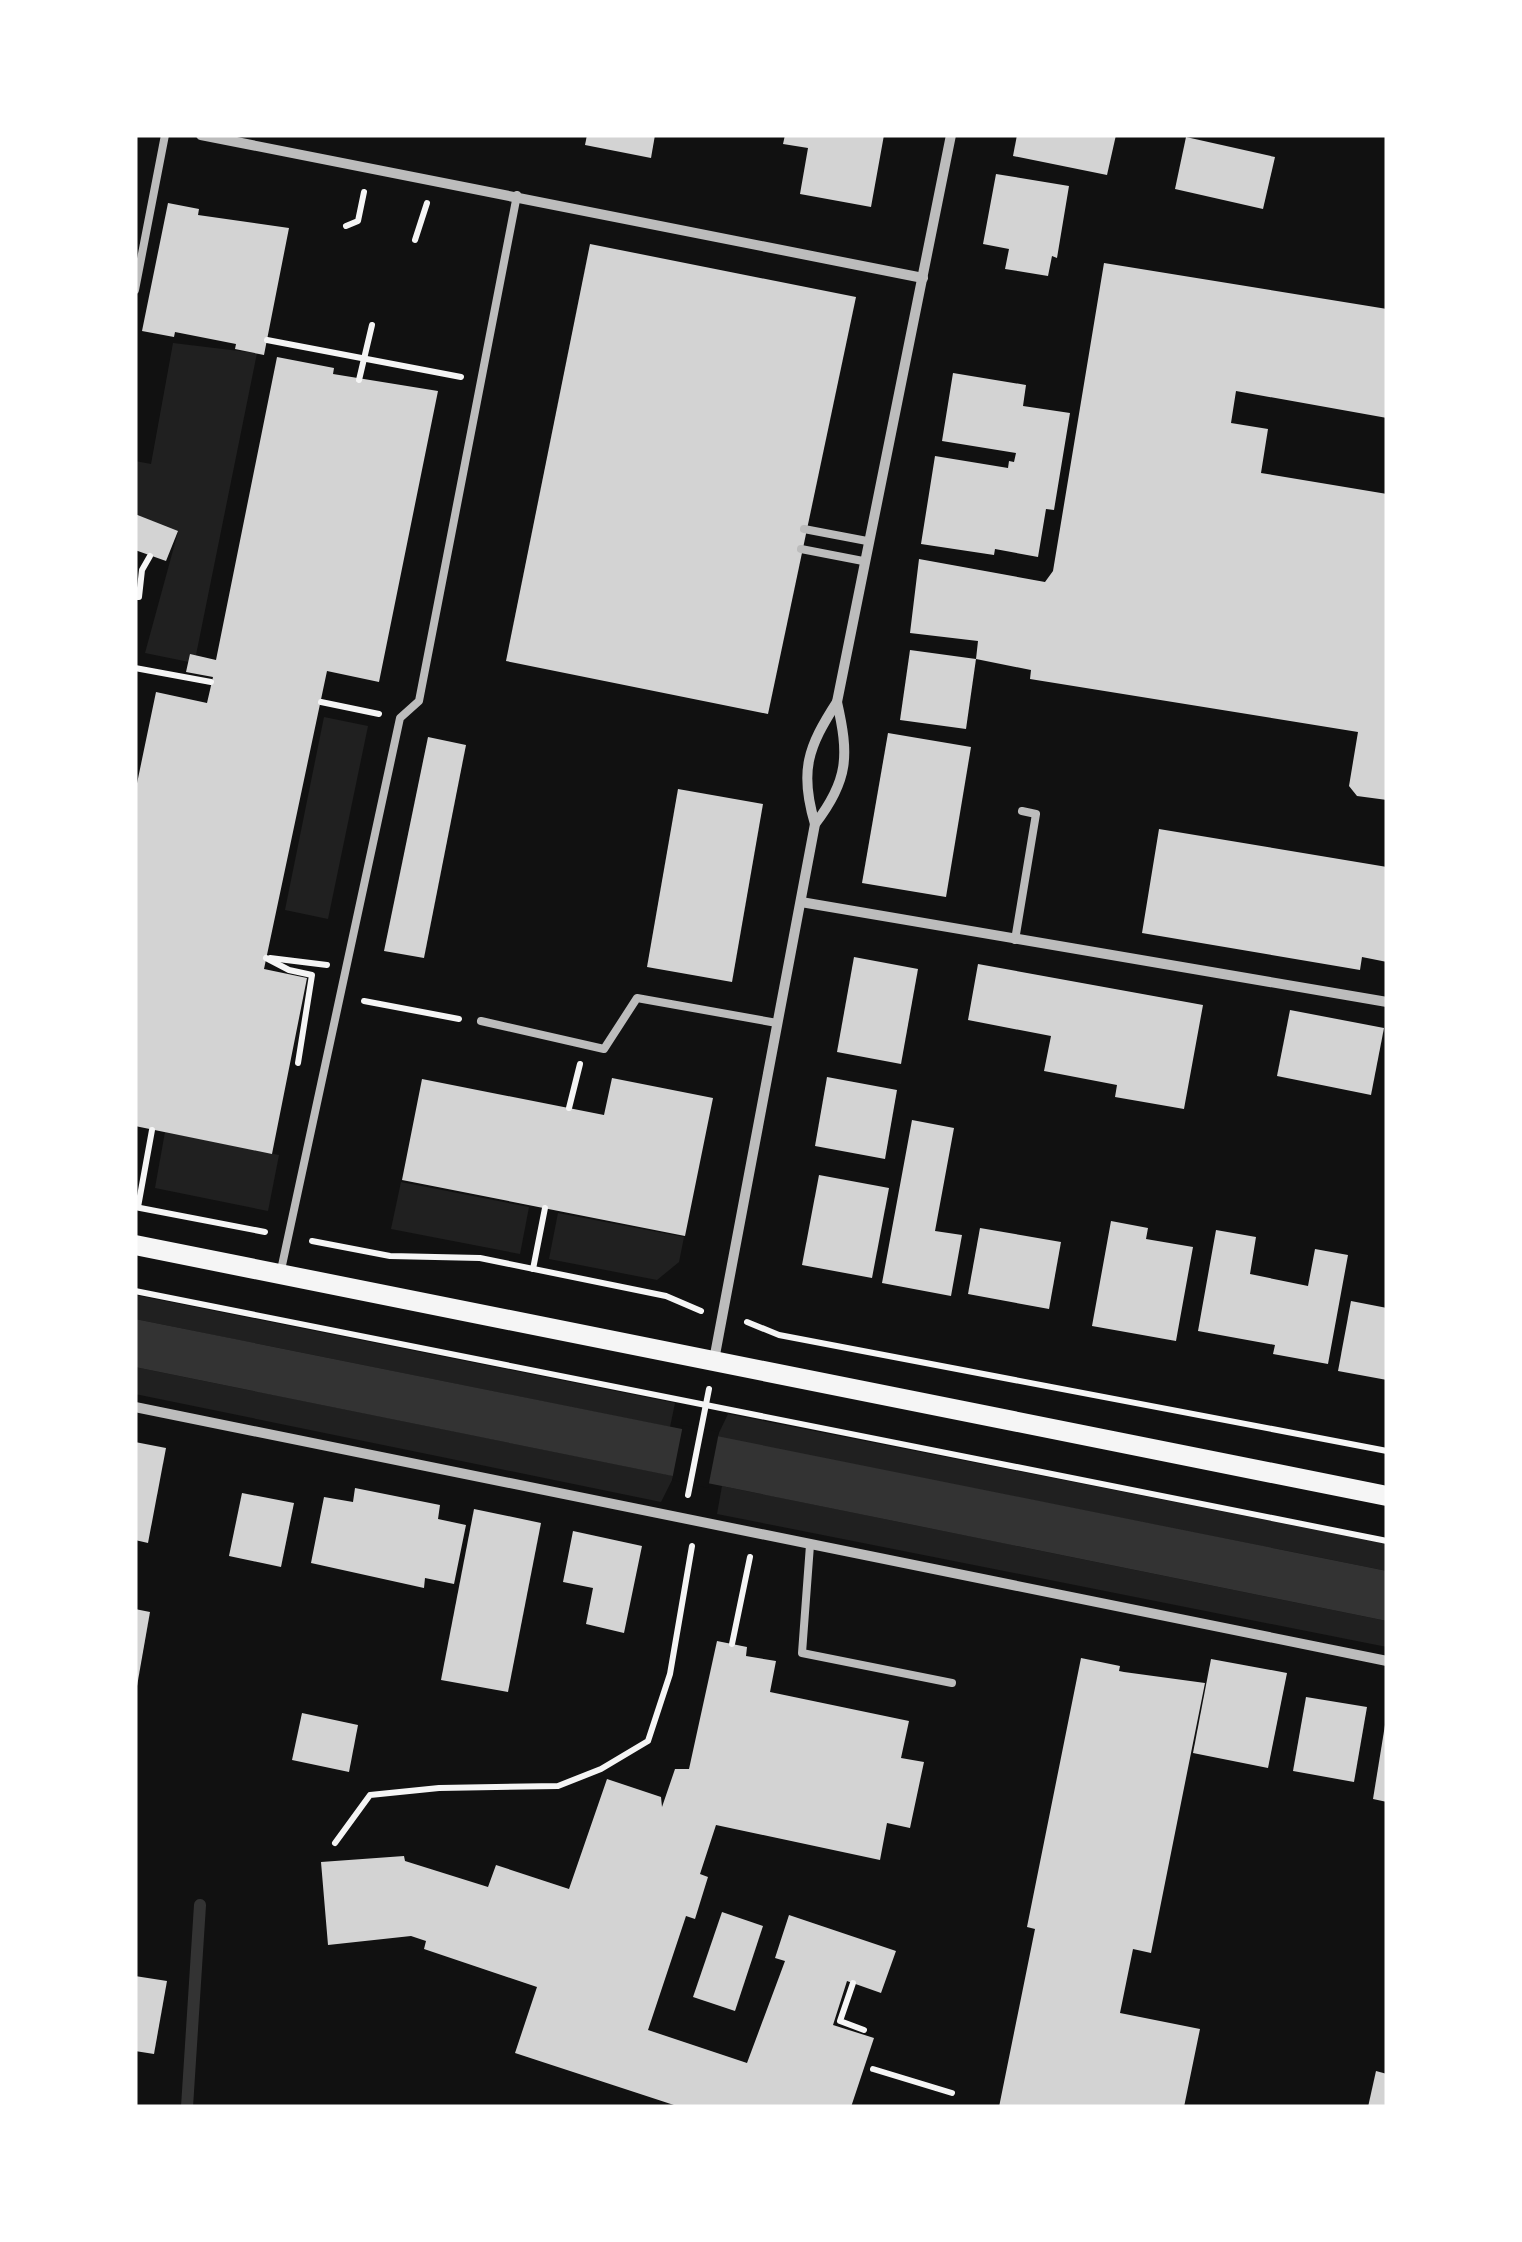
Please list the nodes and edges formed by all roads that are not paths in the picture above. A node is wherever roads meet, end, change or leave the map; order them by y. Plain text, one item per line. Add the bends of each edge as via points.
1 (165, 135) edge
2 (201, 135) edge
3 (951, 135) edge
4 (517, 196) junction
5 (922, 278) junction
6 (135, 290) edge
7 (804, 529) dead end
8 (866, 541) junction
9 (801, 550) dead end
10 (863, 562) junction
11 (837, 702) junction
12 (1022, 812) dead end
13 (816, 824) junction
14 (801, 902) junction
15 (1014, 940) junction
16 (1387, 1002) edge
17 (480, 1021) road end
18 (777, 1023) junction
19 (135, 1244) edge
20 (280, 1274) junction
21 (714, 1360) junction
22 (135, 1408) edge
23 (1387, 1496) edge
24 (810, 1546) junction
25 (1387, 1660) edge
26 (952, 1683) dead end

1 - 6 lane
2 - 4 street
3 - 5 street
4 - 5 street
4 - 20 lane via 419,701 400,718
5 - 8 street
7 - 8 lane
8 - 10 street
9 - 10 lane
10 - 11 street
11 - 13 street via 847,746 838,794
11 - 13 street via 813,741 804,788
12 - 15 lane via 1036,814
13 - 14 street
14 - 15 street
14 - 18 street
15 - 16 street
17 - 18 lane via 604,1049 637,998
18 - 21 street
19 - 20 main road
20 - 21 main road
21 - 23 main road
22 - 24 street
24 - 25 street
24 - 26 lane via 802,1653

